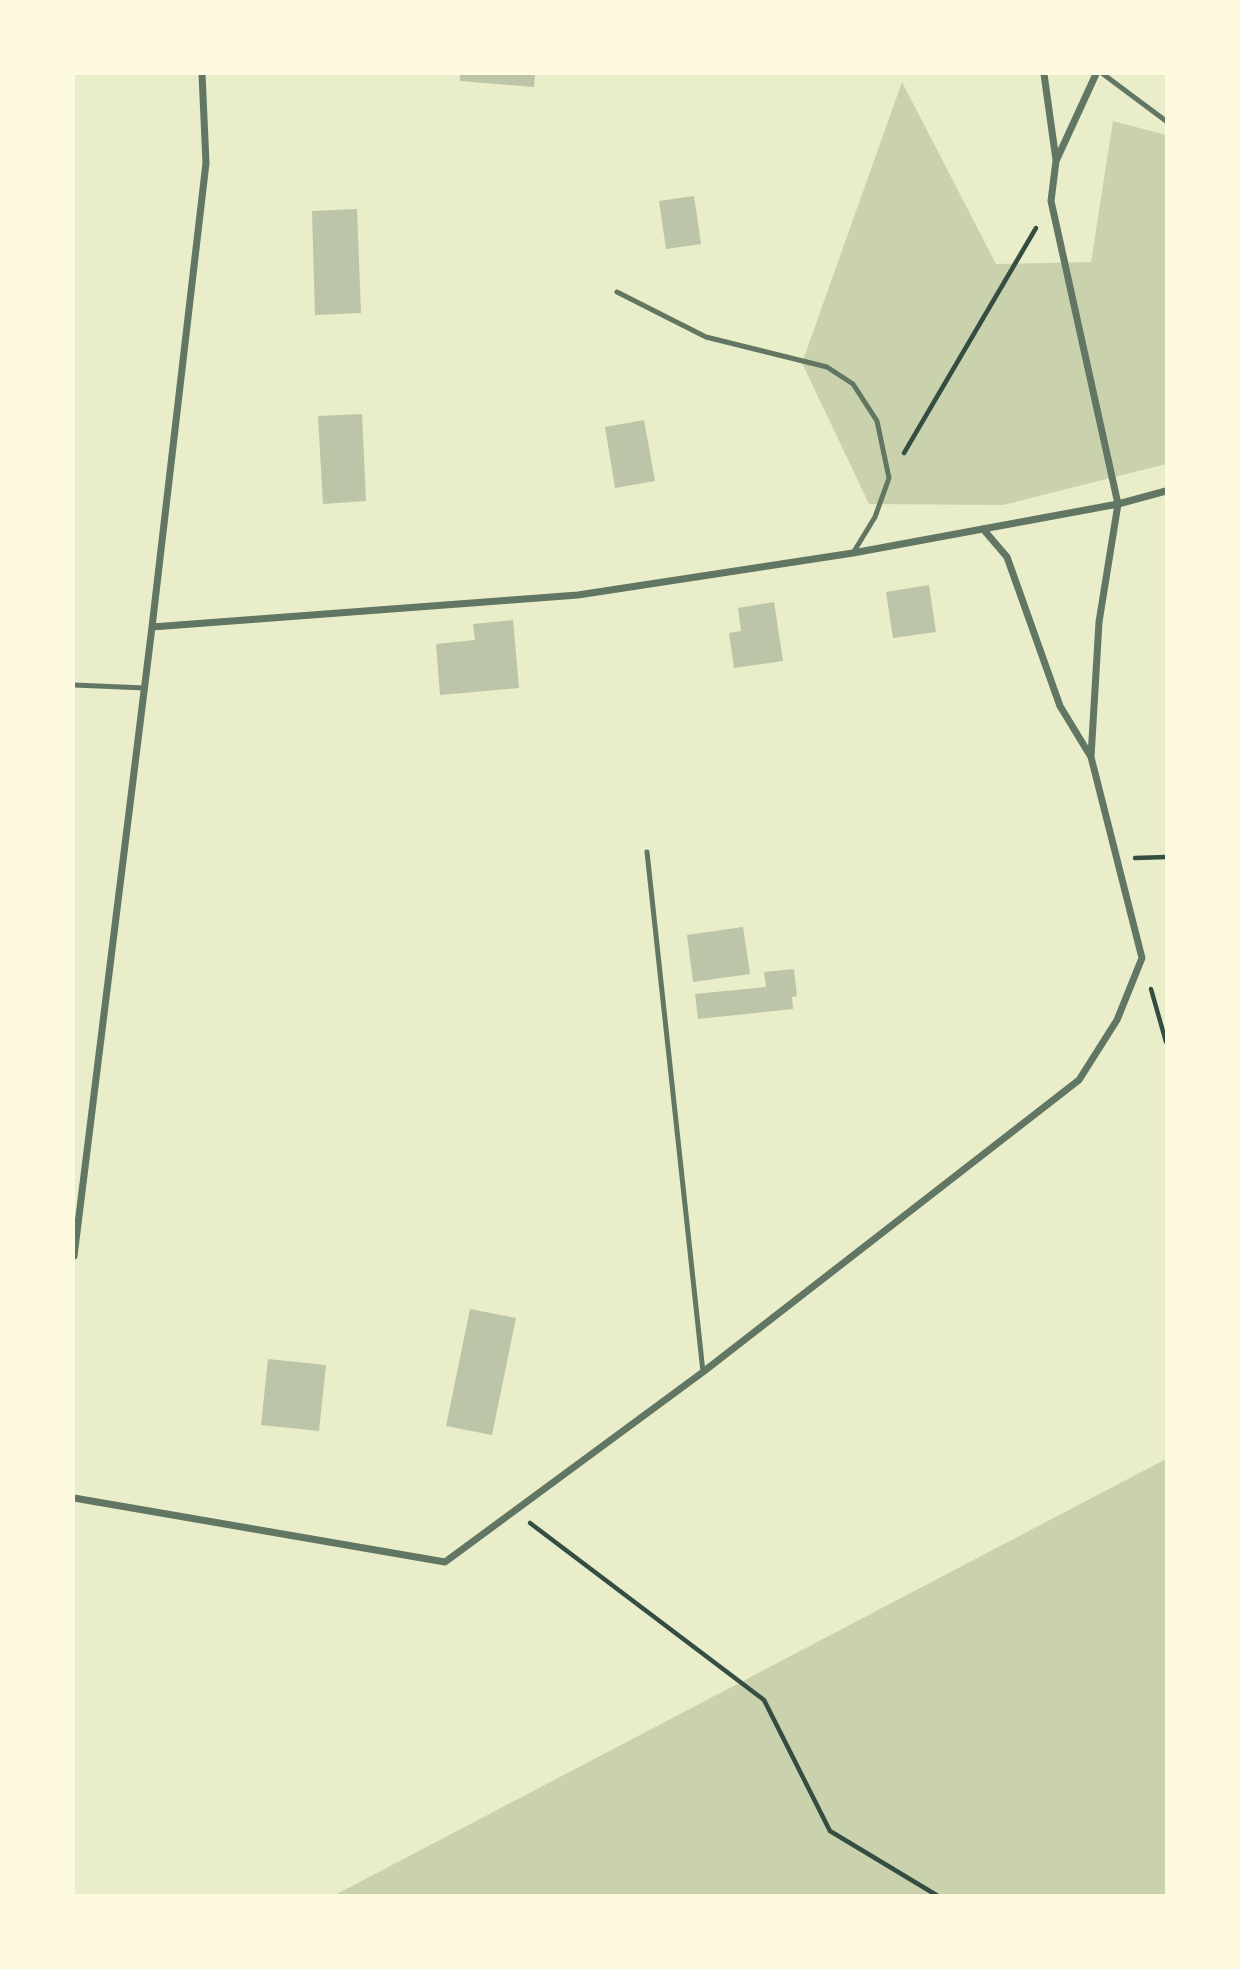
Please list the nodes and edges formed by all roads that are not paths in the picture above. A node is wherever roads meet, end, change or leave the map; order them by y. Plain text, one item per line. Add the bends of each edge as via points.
1 (202, 74) edge
2 (1044, 74) edge
3 (1096, 74) edge
4 (1103, 74) edge
5 (1167, 121) edge
6 (1056, 161) junction
7 (617, 292) dead end
8 (1167, 491) edge
9 (1118, 504) junction
10 (983, 529) junction
11 (853, 553) junction
12 (152, 627) junction
13 (74, 685) edge
14 (145, 688) junction
15 (1091, 757) junction
16 (647, 852) dead end
17 (74, 1256) edge
18 (703, 1372) junction
19 (74, 1498) edge

1 - 12 street via 206,163
2 - 6 street
3 - 6 street
4 - 5 lane
6 - 9 street via 1051,201
7 - 11 lane via 706,337 827,367 853,384 877,421 889,478
8 - 9 street
9 - 10 street
9 - 15 street via 1100,622
10 - 11 street
10 - 15 street via 1007,557 1060,706
11 - 12 street via 578,595
12 - 14 street
13 - 14 lane
14 - 17 street
15 - 18 street via 1142,958 1117,1020 1079,1080
16 - 18 lane
18 - 19 street via 445,1562

